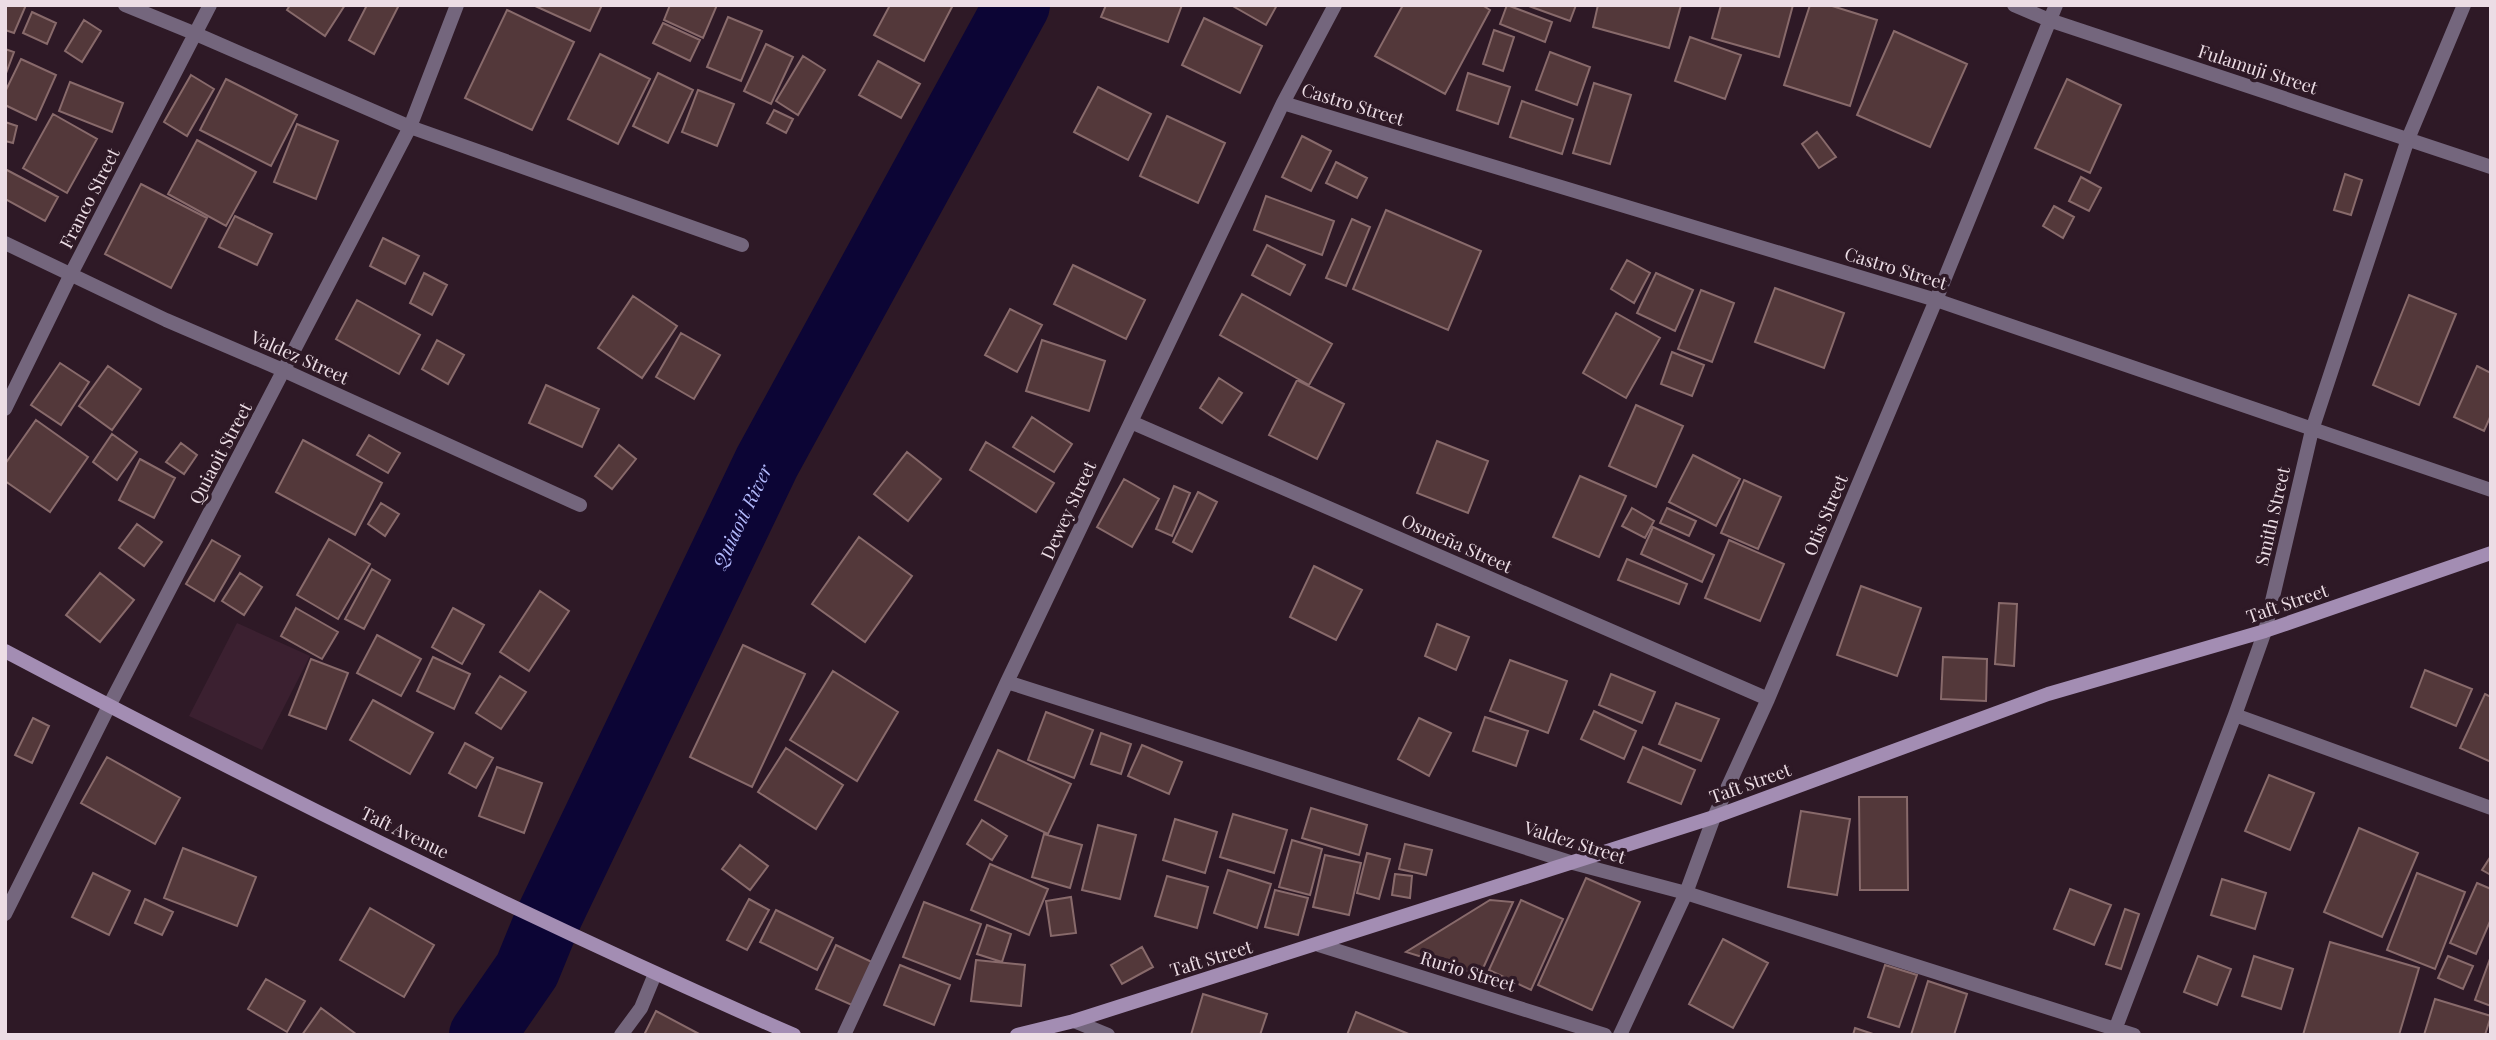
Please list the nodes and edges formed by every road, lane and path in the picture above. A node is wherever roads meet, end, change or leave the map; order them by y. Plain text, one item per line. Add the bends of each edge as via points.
1 (125, 5) edge
2 (210, 5) edge
3 (457, 5) edge
4 (1335, 5) edge
5 (2014, 5) edge
6 (2056, 5) edge
7 (2463, 5) edge
8 (2049, 20) junction
9 (196, 33) junction
10 (1283, 103) junction
11 (410, 127) junction
12 (2408, 139) junction
13 (2491, 167) edge
14 (5, 243) edge
15 (742, 245) dead end
16 (71, 274) junction
17 (1936, 300) junction
18 (285, 371) junction
19 (5, 409) edge
20 (1131, 422) junction
21 (2312, 430) junction
22 (2491, 490) edge
23 (580, 505) dead end
24 (2491, 552) edge
25 (2264, 631) junction
26 (5, 651) edge
27 (1007, 682) junction
28 (1768, 699) junction
29 (109, 706) junction
30 (2235, 715) junction
31 (2491, 808) edge
32 (1714, 817) junction
33 (1573, 863) junction
34 (1686, 893) junction
35 (7, 908) edge
36 (1319, 945) junction
37 (655, 974) junction
38 (1074, 1021) junction
39 (2114, 1032) edge
40 (621, 1035) edge
41 (794, 1035) edge
42 (844, 1035) edge
43 (1017, 1035) edge
44 (1108, 1035) edge
45 (1605, 1035) edge
46 (1620, 1035) edge
47 (2134, 1035) edge

1 - 9 street
2 - 9 street, Franco Street
3 - 11 street, Quiaoit Street
4 - 10 street, Dewey Street
5 - 8 street, Fulamuji Street
6 - 8 street, Otis Street
7 - 12 street, Smith Street
8 - 12 street, Fulamuji Street
8 - 17 street, Otis Street
9 - 11 street
9 - 16 street, Franco Street
10 - 17 street, Castro Street
10 - 20 street, Dewey Street
11 - 15 street
11 - 18 street, Quiaoit Street
12 - 13 street, Fulamuji Street
12 - 21 street, Smith Street
14 - 16 street, Valdez Street
16 - 18 street, Valdez Street
16 - 19 street, Franco Street
17 - 21 street, Castro Street
17 - 28 street, Otis Street
18 - 23 street, Valdez Street
18 - 29 street, Quiaoit Street
20 - 27 street, Dewey Street
20 - 28 street, Osmeña Street
21 - 22 street, Castro Street
21 - 25 street, Smith Street
24 - 25 street, Taft Street
25 - 30 street, Smith Street
25 - 32 street, Taft Street via 2048,694
26 - 29 street, Taft Avenue
27 - 33 street, Valdez Street
27 - 42 street, Dewey Street
28 - 32 street, Otis Street
29 - 35 street, Quiaoit Street
29 - 37 street, Taft Avenue
30 - 31 street
30 - 39 street, Smith Street
32 - 33 street, Taft Street
32 - 34 street, Otis Street
33 - 34 street, Valdez Street
33 - 36 street, Taft Street
34 - 39 street, Valdez Street
34 - 46 street, Otis Street
36 - 38 street, Taft Street
36 - 45 street, Rurio Street
37 - 40 street via 641,1008
37 - 41 street, Taft Avenue
38 - 43 street, Taft Street
38 - 44 street
39 - 47 street, Valdez Street

